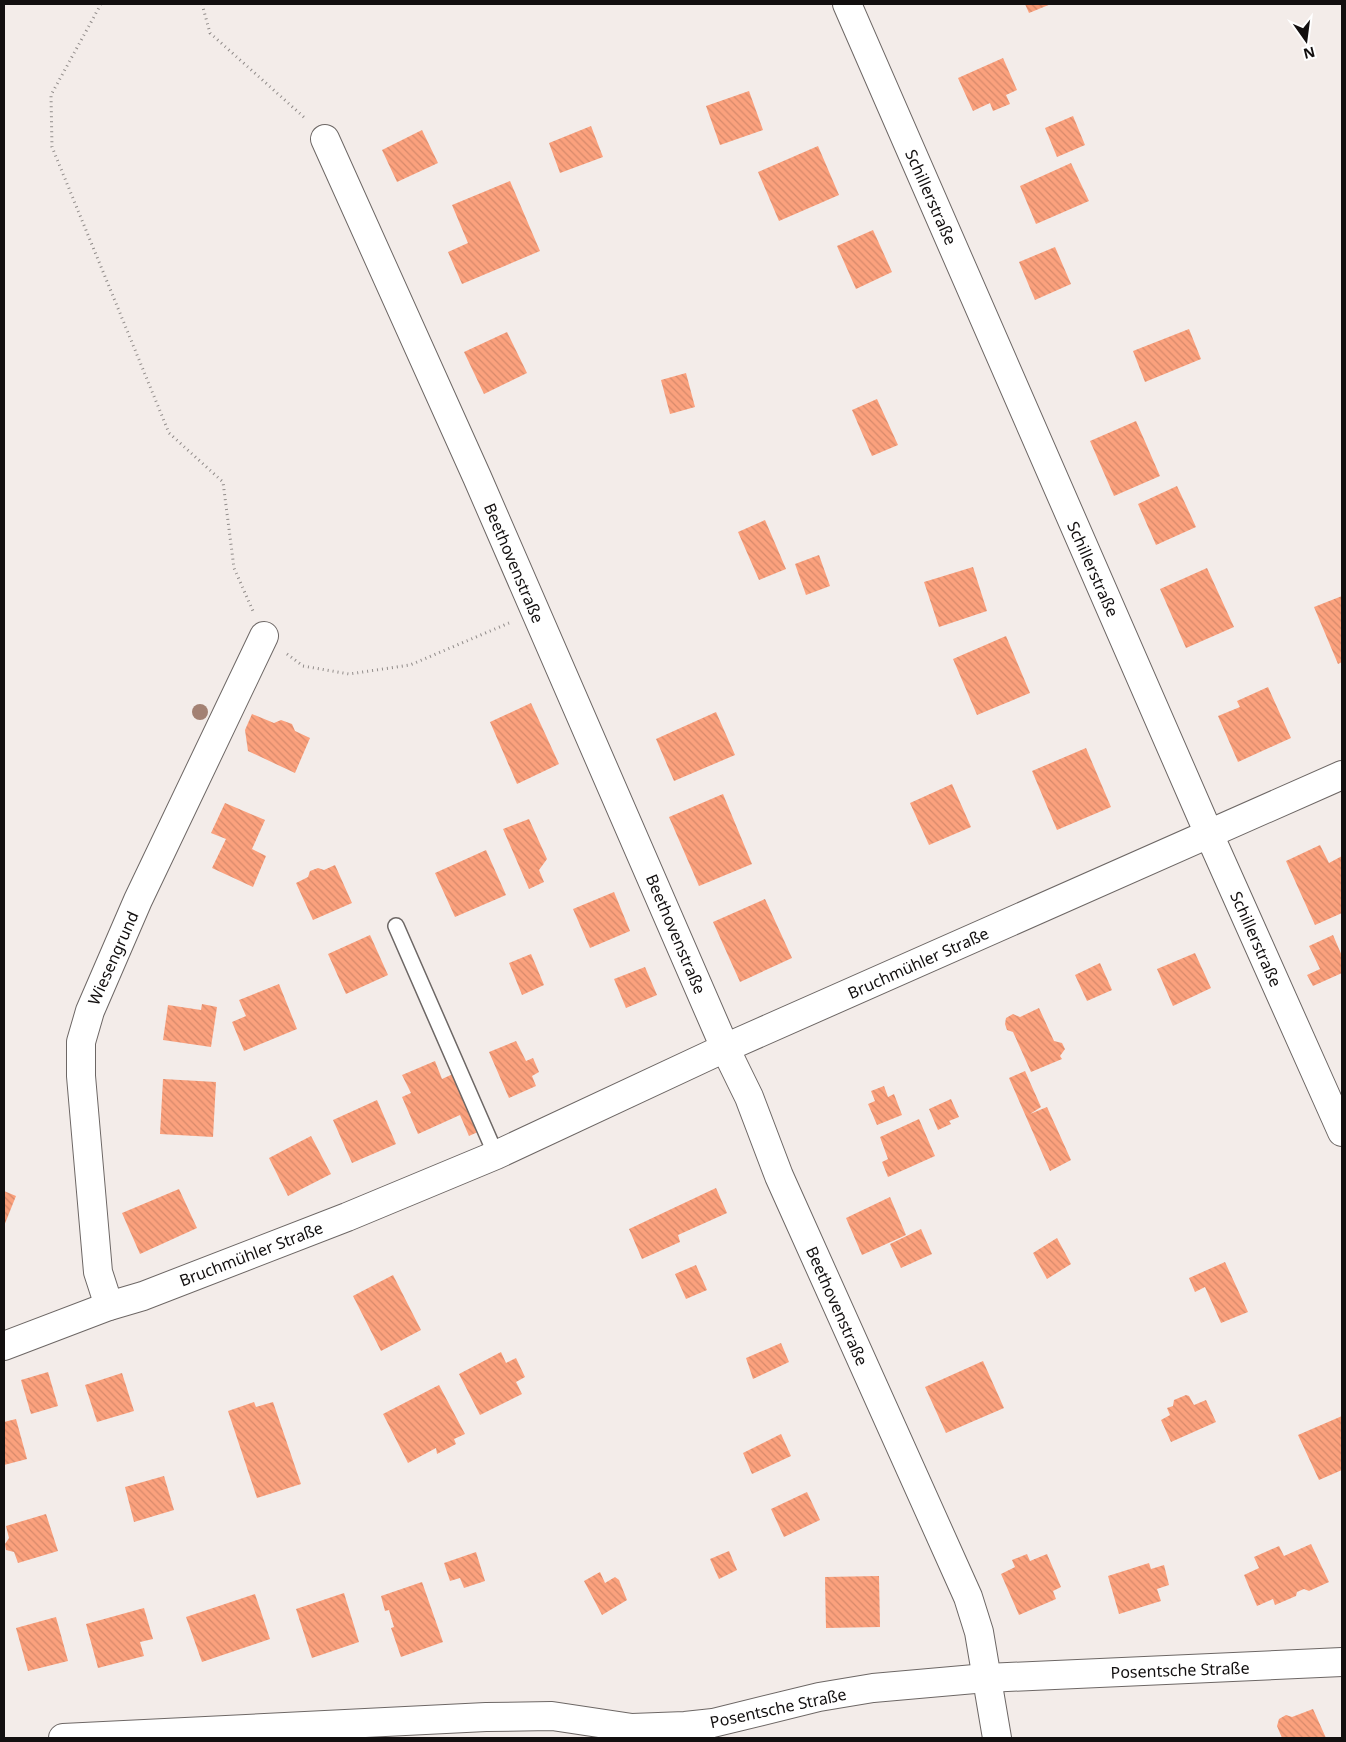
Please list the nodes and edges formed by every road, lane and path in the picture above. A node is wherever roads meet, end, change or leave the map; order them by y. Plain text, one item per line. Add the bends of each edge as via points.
1 (101, 4) edge
2 (202, 4) edge
3 (847, 4) edge
4 (325, 139) joint
5 (535, 611) junction
6 (264, 636) junction
7 (1342, 775) edge
8 (1209, 834) junction
9 (396, 926) dead end
10 (725, 1048) junction
11 (1342, 1132) edge
12 (496, 1155) junction
13 (109, 1306) junction
14 (4, 1346) edge
15 (1342, 1662) edge
16 (986, 1678) junction
17 (486, 1728) edge
18 (63, 1738) edge
19 (997, 1738) edge

1 - 6 path via 51,95 52,147 169,433 223,482 234,568
2 - 4 path via 210,33
3 - 8 street, Schillerstraße
4 - 5 street, Beethovenstraße
5 - 6 path via 410,665 349,674 303,666
5 - 10 street, Beethovenstraße
6 - 13 street, Wiesengrund via 138,900 90,1011 81,1042 81,1076 98,1272
7 - 8 street, Bruchmühler Straße
8 - 10 street, Bruchmühler Straße
8 - 11 street, Schillerstraße
9 - 12 lane
10 - 12 street, Bruchmühler Straße
10 - 16 street, Beethovenstraße via 749,1097 778,1176 968,1597 979,1632
12 - 13 street, Bruchmühler Straße via 319,1228
13 - 14 street, Bruchmühler Straße
15 - 16 street, Posentsche Straße
16 - 17 street, Posentsche Straße via 873,1688 685,1726 632,1728 552,1716
16 - 19 street, Beethovenstraße
17 - 18 street, Posentsche Straße

